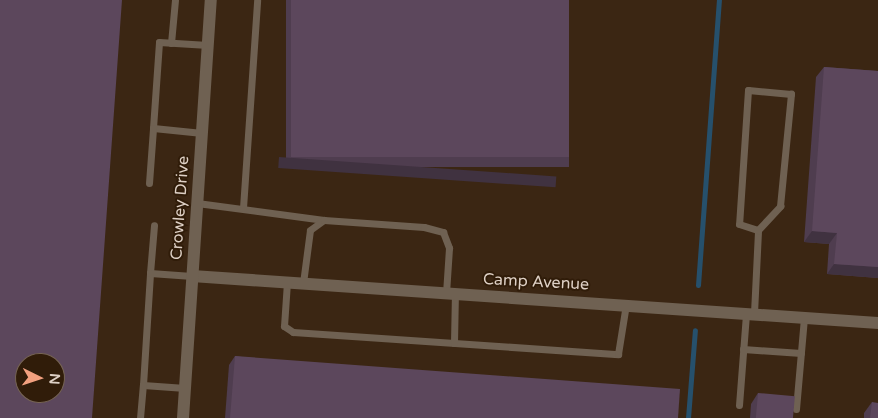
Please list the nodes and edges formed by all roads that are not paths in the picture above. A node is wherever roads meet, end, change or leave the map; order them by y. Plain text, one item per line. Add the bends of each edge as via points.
1 (175, 0) edge
2 (211, 0) edge
3 (257, 0) edge
4 (171, 43) junction
5 (208, 46) junction
6 (153, 128) junction
7 (202, 133) junction
8 (149, 183) dead end
9 (197, 203) junction
10 (243, 208) junction
11 (324, 220) junction
12 (154, 225) dead end
13 (758, 230) junction
14 (150, 273) junction
15 (192, 276) junction
16 (287, 282) junction
17 (303, 283) junction
18 (451, 293) junction
19 (626, 304) junction
20 (750, 313) junction
21 (804, 317) junction
22 (878, 323) edge
23 (454, 343) junction
24 (743, 349) junction
25 (801, 353) junction
26 (143, 384) junction
27 (185, 388) junction
28 (739, 405) dead end
29 (796, 409) edge
30 (140, 418) edge
31 (183, 418) edge

1 - 4 lane
2 - 5 street, Crowley Drive
3 - 10 lane
4 - 5 lane
4 - 6 lane via 159,42
5 - 7 street, Crowley Drive
6 - 7 lane
6 - 8 lane
7 - 9 street, Crowley Drive
9 - 10 lane
9 - 15 street, Crowley Drive
10 - 11 lane
11 - 17 lane via 310,230
11 - 18 lane via 424,227 443,232 449,248
12 - 14 lane
13 - 13 lane via 780,206 790,94 748,90 739,224
13 - 20 lane
14 - 15 lane
14 - 26 lane
15 - 16 street, Camp Avenue
15 - 27 street, Crowley Drive
16 - 17 street, Camp Avenue
16 - 23 lane via 284,326 294,332
17 - 18 street, Camp Avenue
18 - 19 street, Camp Avenue
18 - 23 lane
19 - 20 street, Camp Avenue
19 - 23 lane via 618,354
20 - 21 street, Camp Avenue
20 - 24 lane
21 - 22 street, Camp Avenue
21 - 25 lane
24 - 25 lane
24 - 28 lane
25 - 29 lane
26 - 27 lane
26 - 30 lane
27 - 31 street, Crowley Drive

